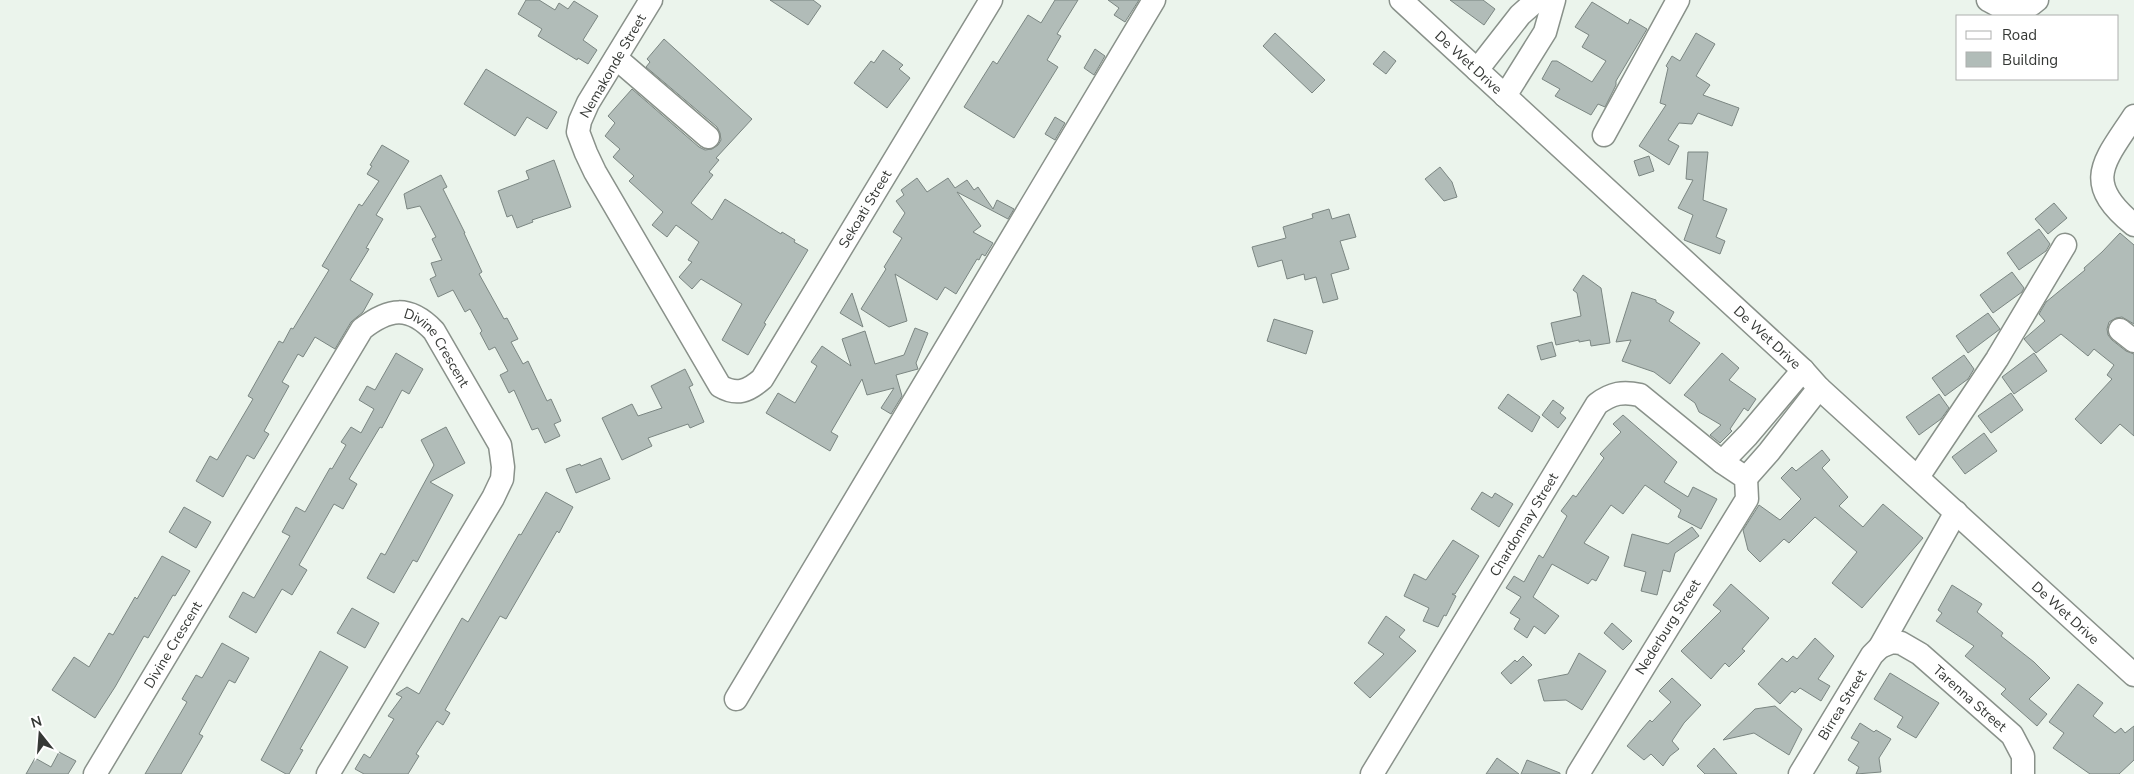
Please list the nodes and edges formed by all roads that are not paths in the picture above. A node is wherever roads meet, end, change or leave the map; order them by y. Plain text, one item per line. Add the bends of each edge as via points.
1 (651, 0) edge
2 (991, 0) edge
3 (1154, 0) edge
4 (1401, 0) edge
5 (1537, 0) edge
6 (1554, 0) edge
7 (1678, 0) edge
8 (2037, 0) edge
9 (1998, 5) edge
10 (616, 58) junction
11 (1477, 70) junction
12 (1505, 96) junction
13 (2134, 116) edge
14 (578, 132) joint
15 (1604, 135) dead end
16 (708, 137) dead end
17 (2134, 225) edge
18 (2065, 245) dead end
19 (1803, 370) junction
20 (1820, 388) junction
21 (1722, 462) junction
22 (1918, 477) junction
23 (1746, 478) junction
24 (1956, 512) junction
25 (1886, 644) junction
26 (2134, 675) edge
27 (736, 699) dead end
28 (95, 774) edge
29 (328, 774) edge
30 (1372, 774) edge
31 (1578, 774) edge
32 (1800, 774) edge
33 (2023, 774) edge

1 - 10 street, Nemakonde Street
2 - 14 street, Sekoati Street via 762,379 751,388 738,392 720,386 595,172
3 - 27 street
4 - 11 street, De Wet Drive
5 - 11 street via 1520,15
6 - 12 street via 1545,32
7 - 15 street
8 - 9 street via 2024,8
10 - 14 street, Nemakonde Street via 588,103
10 - 16 street
11 - 12 street, De Wet Drive
12 - 19 street, De Wet Drive
13 - 17 street via 2109,155 2102,174 2108,195
18 - 22 street via 1997,359
19 - 20 street, De Wet Drive
19 - 21 street
20 - 22 street, De Wet Drive
20 - 23 street
21 - 23 street
21 - 30 street, Chardonnay Street via 1640,395 1617,393 1597,404
22 - 24 street, De Wet Drive
23 - 31 street, Nederburg Street via 1747,499
24 - 25 street, Birrea Street
24 - 26 street, De Wet Drive
25 - 32 street, Birrea Street via 1864,668
25 - 33 street, Tarenna Street via 1900,643 1920,654 2012,735 2023,756
28 - 29 street, Divine Crescent via 362,329 382,314 399,311 426,323 434,331 500,445 502,479

